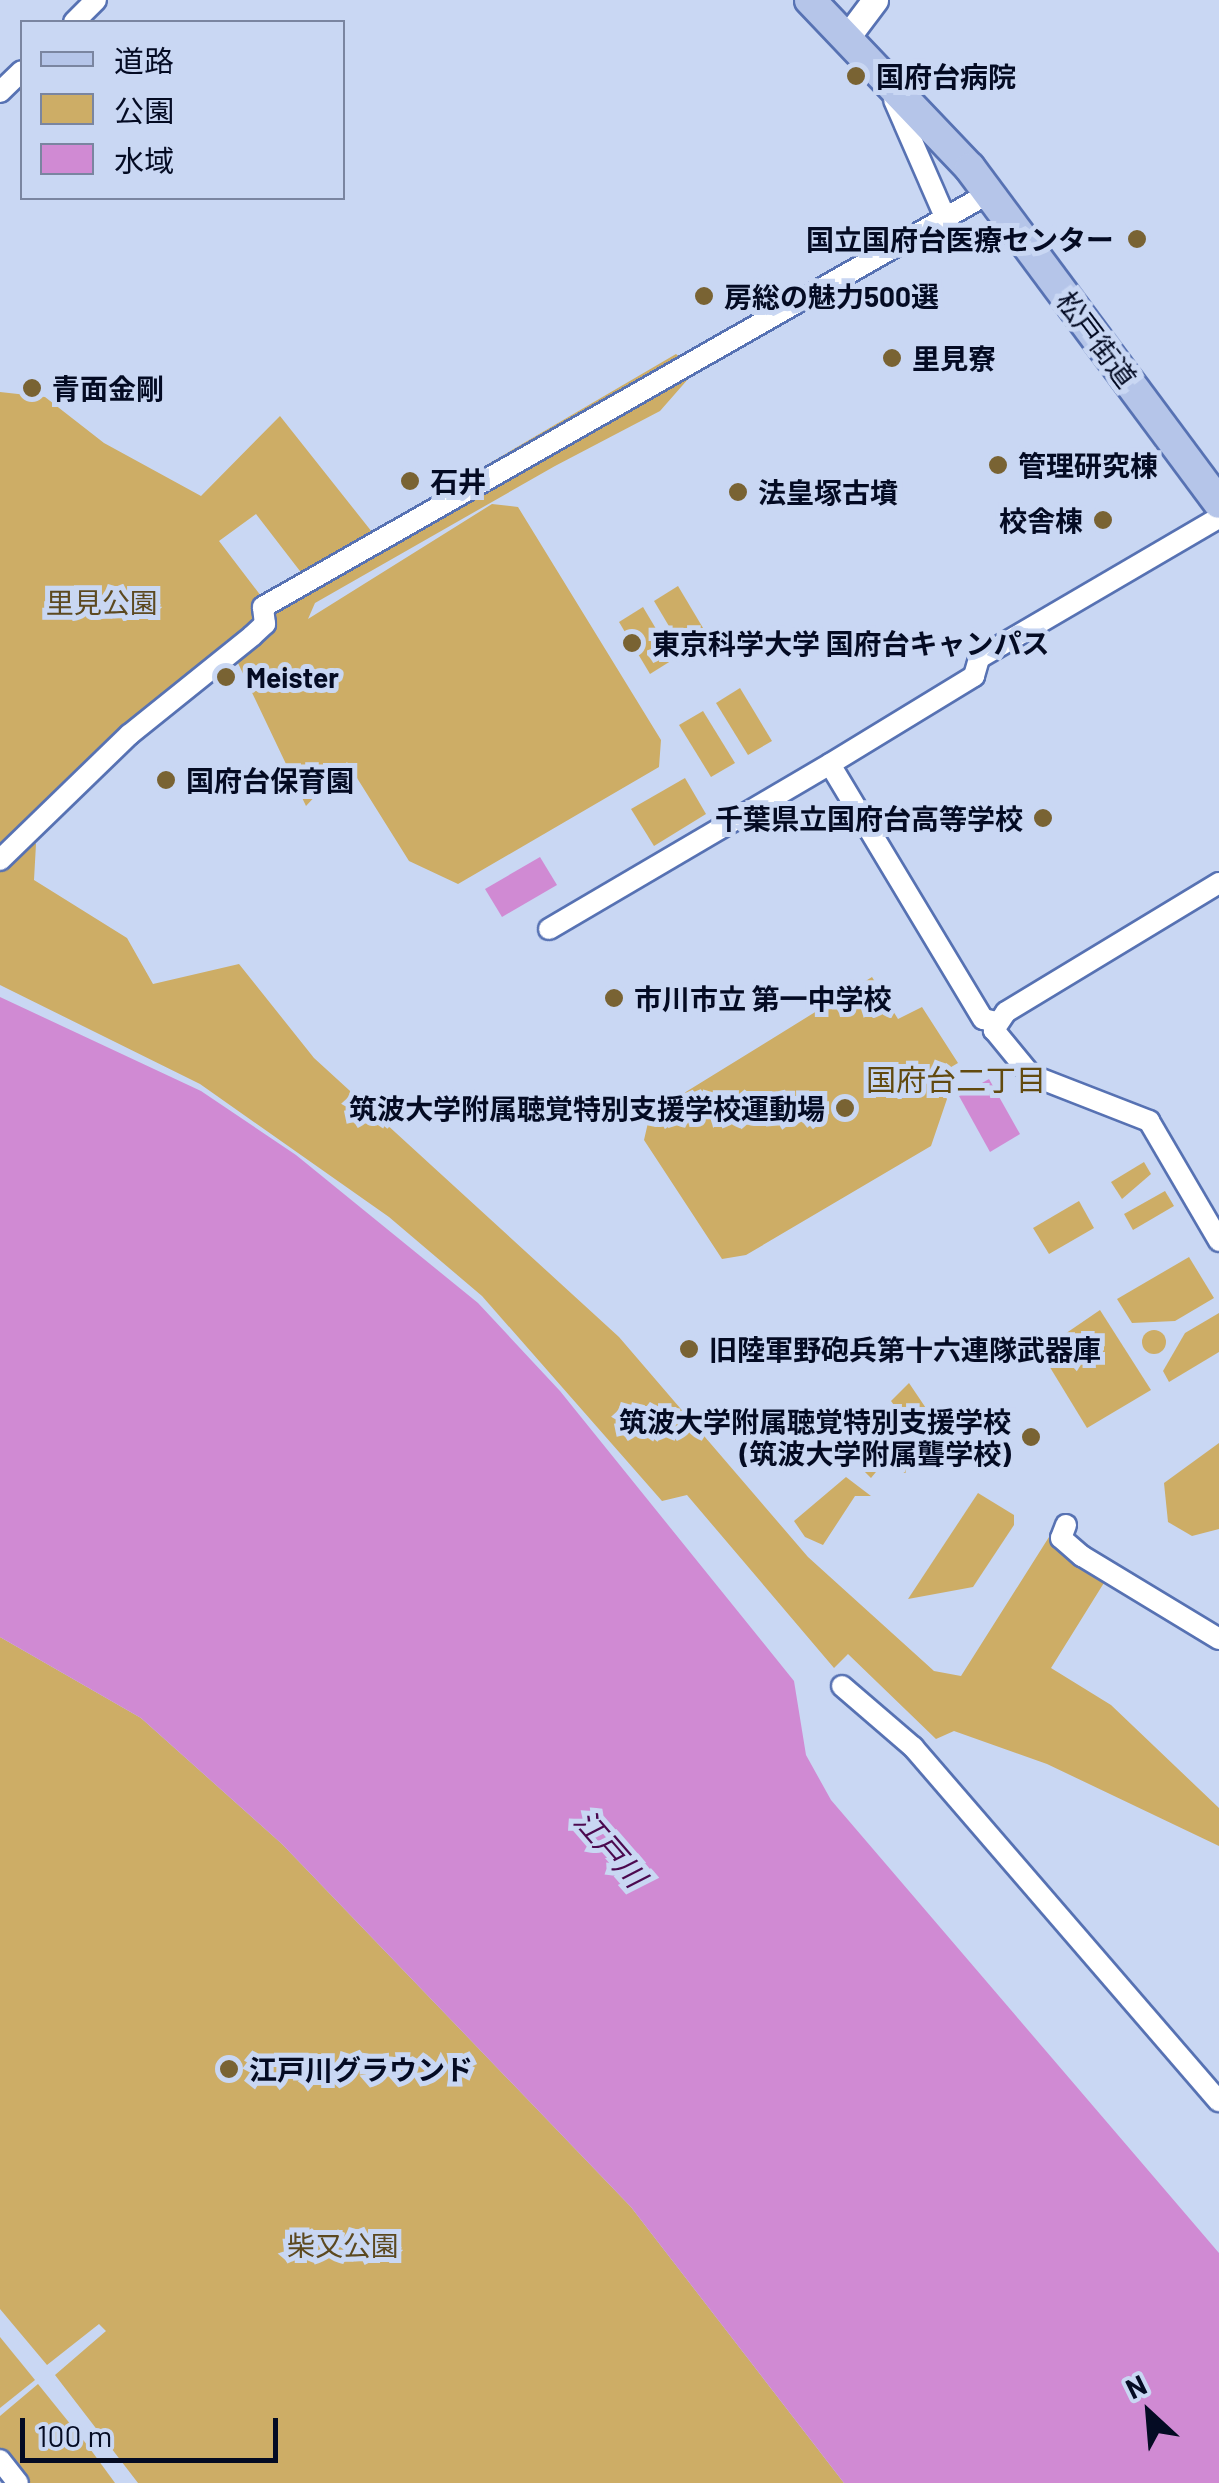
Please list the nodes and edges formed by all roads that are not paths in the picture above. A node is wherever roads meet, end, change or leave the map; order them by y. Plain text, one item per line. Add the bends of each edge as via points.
1 (96, 0) edge
2 (810, 0) edge
3 (874, 0) edge
4 (76, 20) edge
5 (856, 44) junction
6 (20, 73) edge
7 (0, 92) edge
8 (989, 193) junction
9 (943, 212) junction
10 (1219, 503) edge
11 (1219, 518) edge
12 (830, 764) junction
13 (0, 860) edge
14 (1219, 883) edge
15 (549, 929) dead end
16 (996, 1022) junction
17 (1219, 1241) edge
18 (1066, 1524) dead end
19 (1219, 1638) edge
20 (842, 1686) dead end
21 (1219, 2101) edge
22 (0, 2460) edge
23 (18, 2483) edge

1 - 4 street
2 - 5 main road, 松戸街道
3 - 5 street
5 - 8 main road, 松戸街道
5 - 9 street via 917,140
6 - 7 street
8 - 9 street
8 - 10 main road, 松戸街道
9 - 13 street via 263,607 264,624 129,735
11 - 12 street via 979,658 974,676
12 - 15 street
12 - 16 street via 983,1018
14 - 16 street
16 - 17 street via 1000,1045 1031,1075 1150,1120
18 - 19 street via 1061,1538 1082,1556
20 - 21 street via 913,1747
22 - 23 street

